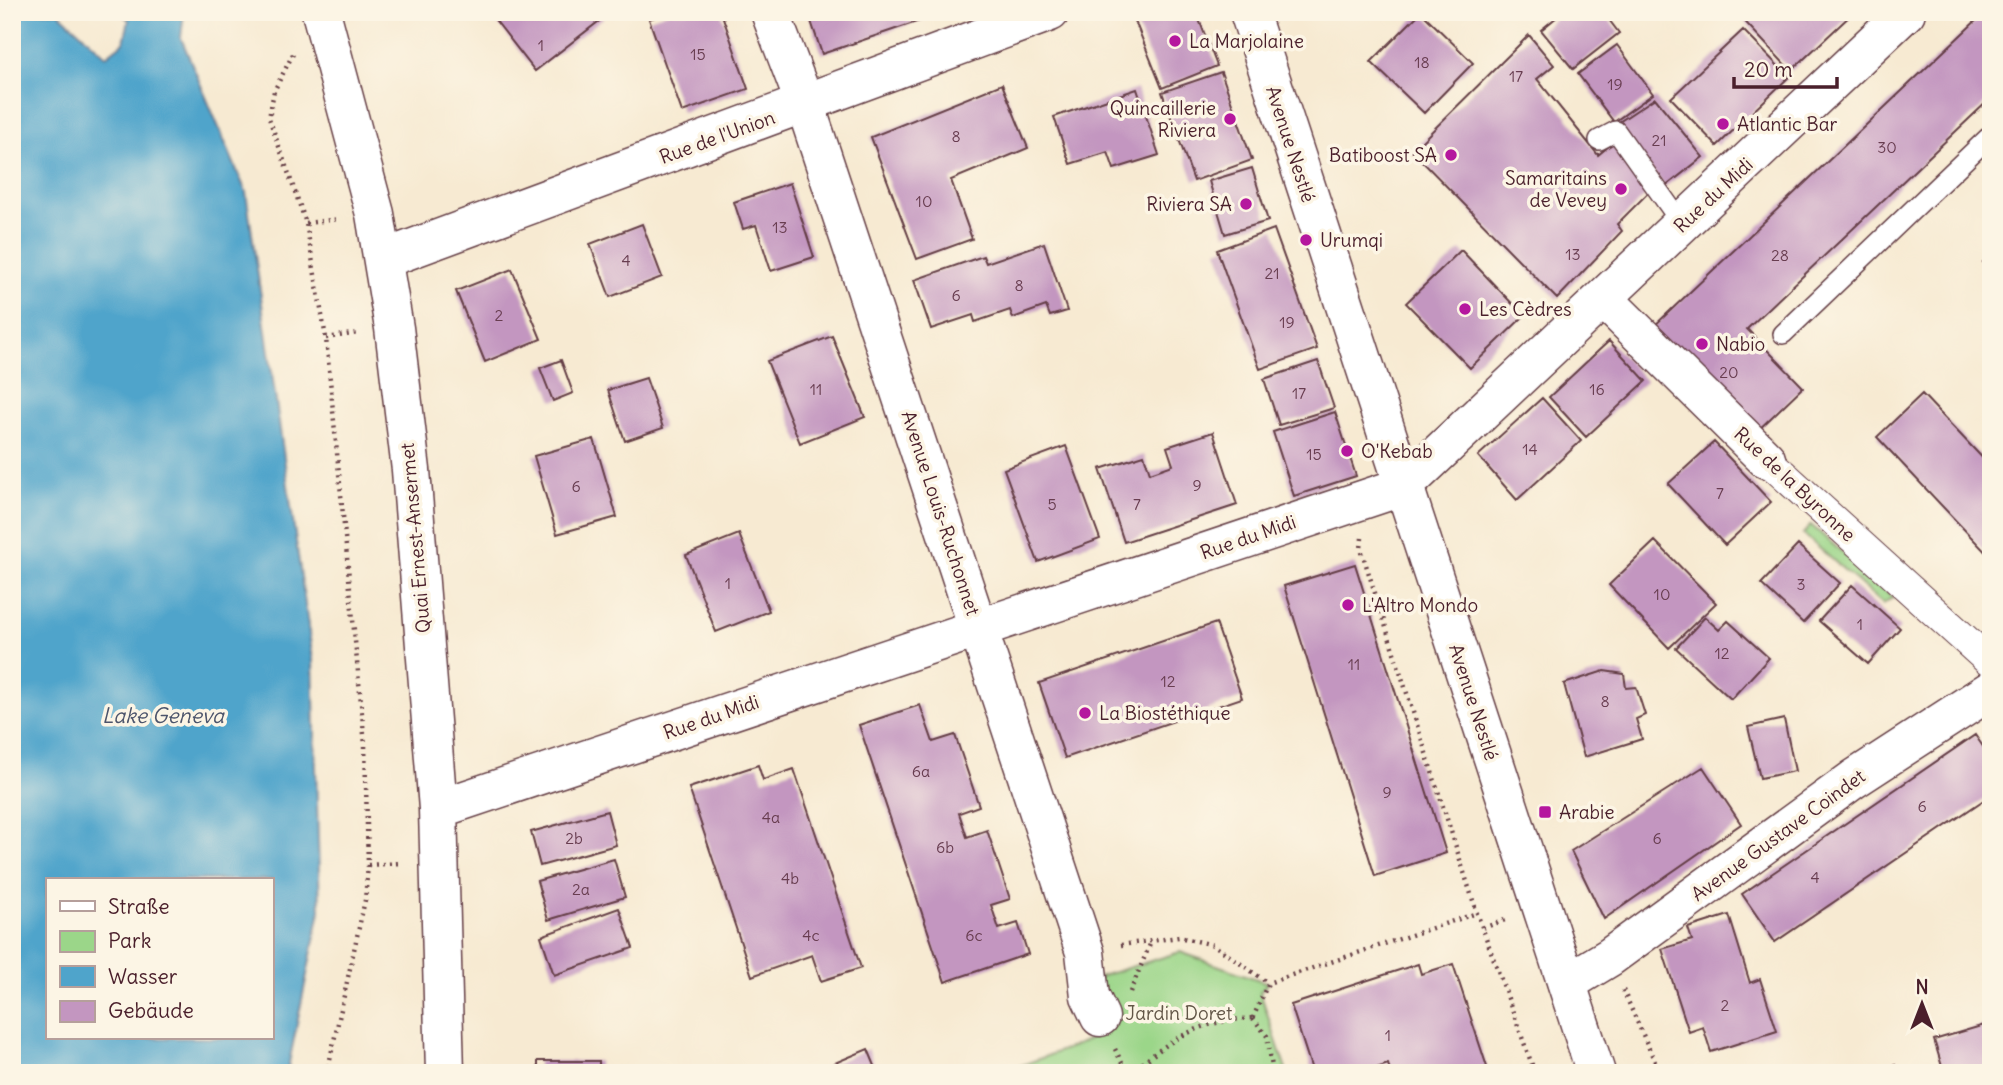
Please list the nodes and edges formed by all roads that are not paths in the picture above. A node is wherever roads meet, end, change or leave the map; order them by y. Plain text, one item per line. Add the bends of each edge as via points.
1 (321, 12) edge
2 (770, 12) edge
3 (1050, 12) edge
4 (1249, 12) edge
5 (1906, 12) edge
6 (805, 104) junction
7 (1991, 135) edge
8 (1599, 140) dead end
9 (1682, 224) junction
10 (384, 259) junction
11 (1604, 299) junction
12 (1783, 334) dead end
13 (1766, 459) joint
14 (1404, 486) junction
15 (978, 627) junction
16 (1991, 663) edge
17 (1991, 690) edge
18 (438, 809) junction
19 (1567, 983) junction
20 (1100, 1017) dead end
21 (445, 1073) edge
22 (1596, 1073) edge

1 - 10 street, Quai Ernest-Ansermet
2 - 6 street, Avenue Louis-Ruchonnet
3 - 6 street, Rue de l'Union
4 - 14 street, Avenue Nestlé
5 - 9 street, Rue du Midi
6 - 10 street, Rue de l'Union
6 - 15 street, Avenue Louis-Ruchonnet
7 - 12 lane
8 - 9 lane via 1616,131
9 - 11 street, Rue du Midi
10 - 18 street, Quai Ernest-Ansermet via 411,470
11 - 13 street, Rue de la Byronne
11 - 14 street, Rue du Midi
13 - 16 street, Rue de la Byronne
14 - 15 street, Rue du Midi
14 - 19 street, Avenue Nestlé
15 - 18 street, Rue du Midi
15 - 20 street, Avenue Louis-Ruchonnet via 1085,952 1090,996
17 - 19 street, Avenue Gustave Coindet via 1854,779
18 - 21 street, Quai Ernest-Ansermet
19 - 22 street, Avenue Nestlé

